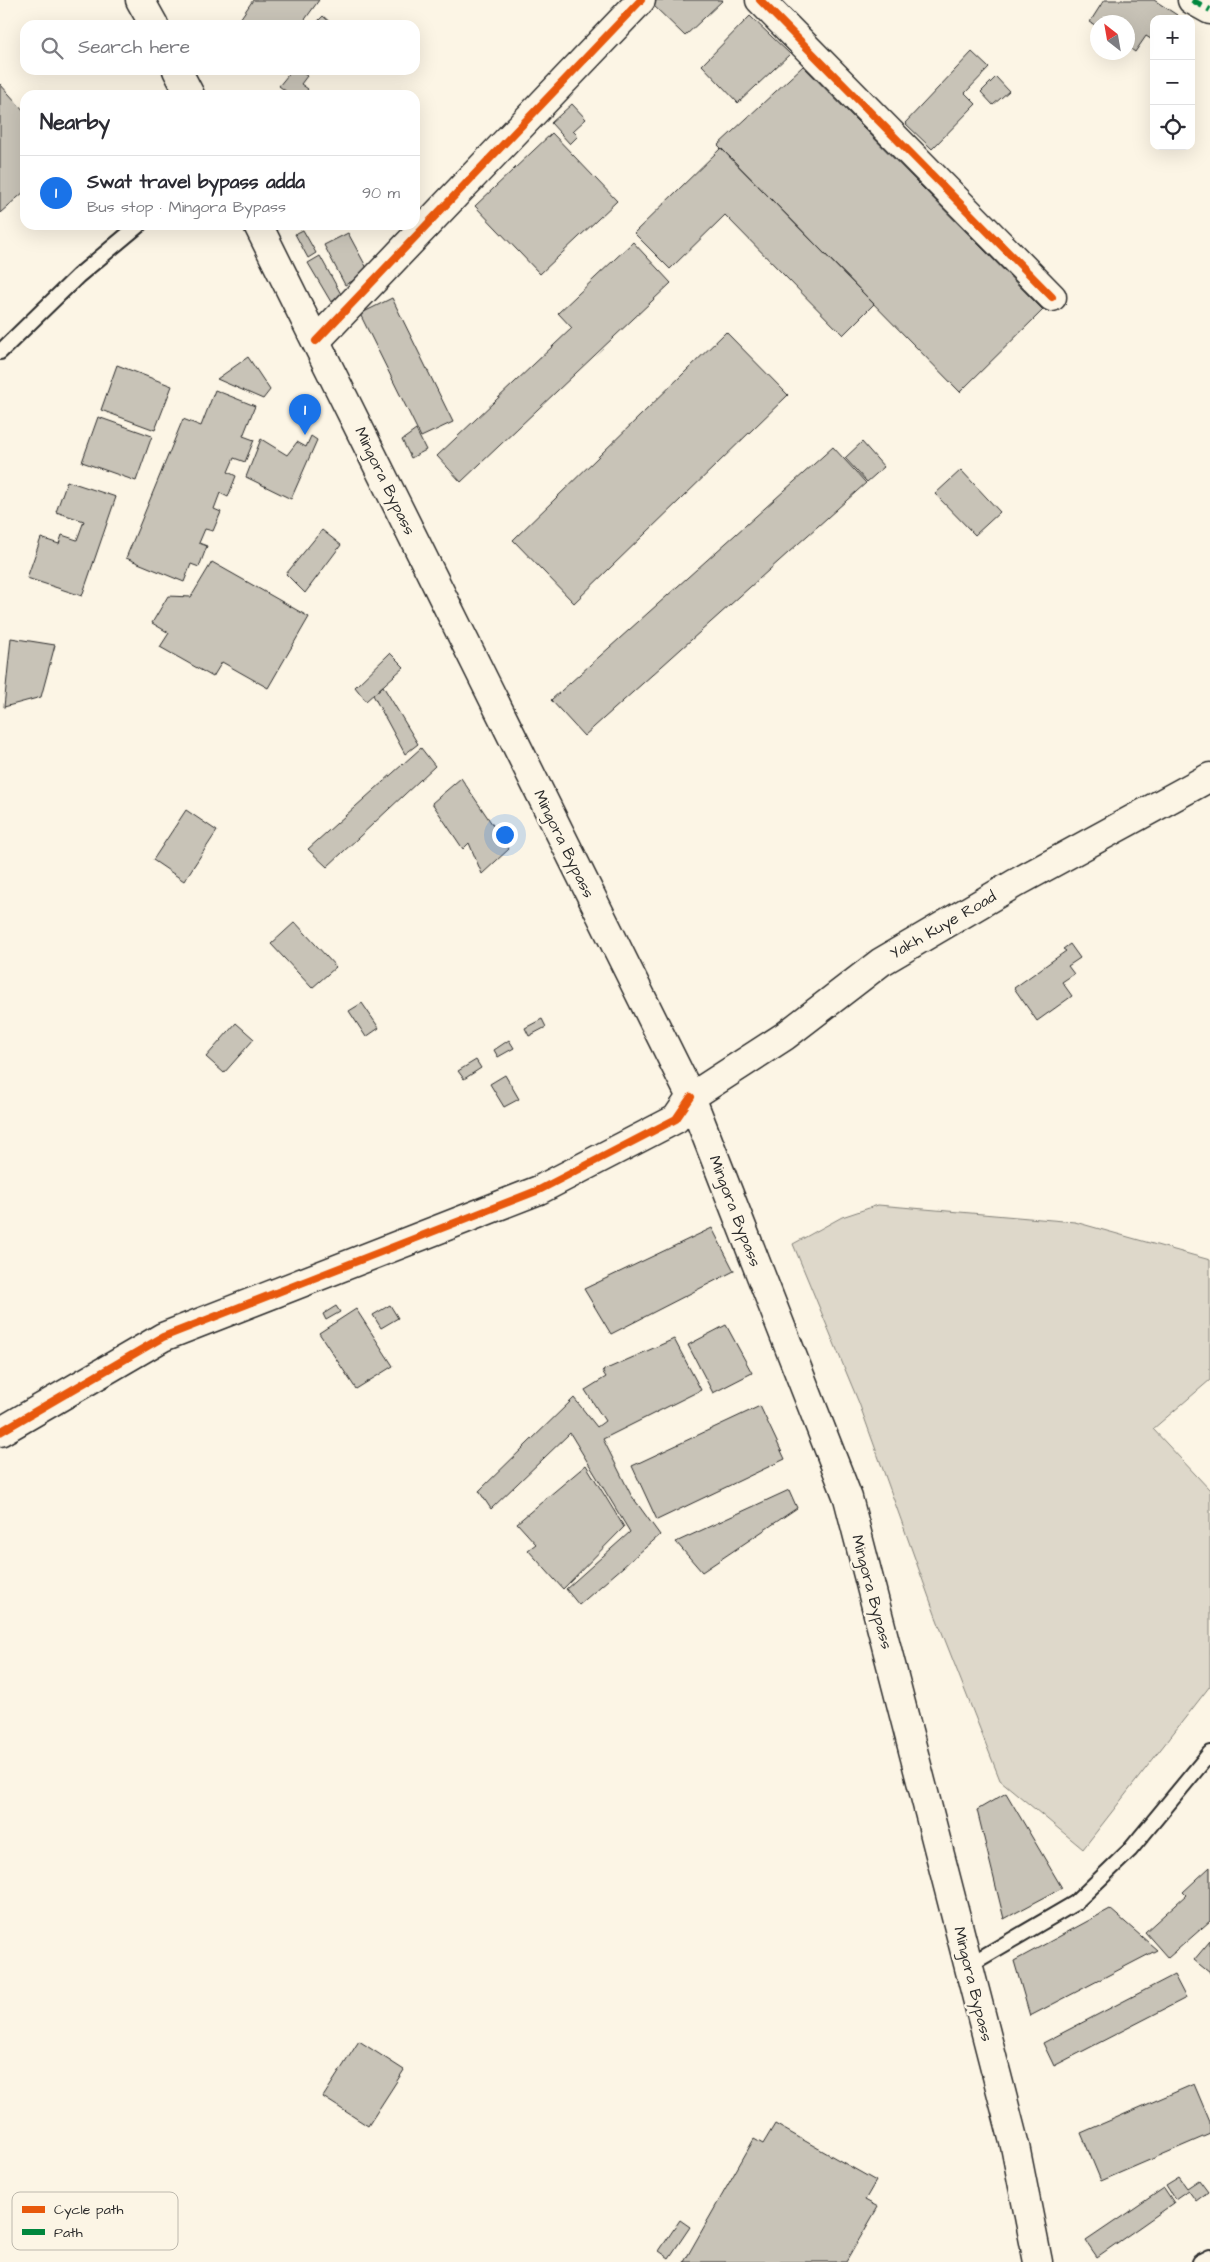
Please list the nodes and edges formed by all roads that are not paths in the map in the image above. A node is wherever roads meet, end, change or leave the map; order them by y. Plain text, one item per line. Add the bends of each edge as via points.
1 (140, 0) edge
2 (641, 0) edge
3 (760, 0) edge
4 (151, 20) edge
5 (180, 75) edge
6 (187, 90) edge
7 (133, 230) edge
8 (260, 230) edge
9 (1052, 297) dead end
10 (316, 341) junction
11 (0, 352) edge
12 (1210, 777) edge
13 (691, 1097) junction
14 (0, 1432) edge
15 (1210, 1752) edge
16 (969, 1965) junction
17 (1210, 2257) edge
18 (1038, 2262) edge
19 (1200, 2262) edge

1 - 4 main road
2 - 10 main road
3 - 9 main road
5 - 6 main road
7 - 11 lane via 78,276
8 - 10 main road, Mingora Bypass
10 - 13 main road, Mingora Bypass
12 - 13 main road, Yakh Kuye Road via 1014,884 880,962 784,1036
13 - 14 main road via 676,1118 539,1190 163,1337
13 - 16 main road, Mingora Bypass via 848,1498
15 - 16 lane via 1130,1850 1075,1903
16 - 18 main road, Mingora Bypass via 1015,2146
17 - 19 lane

